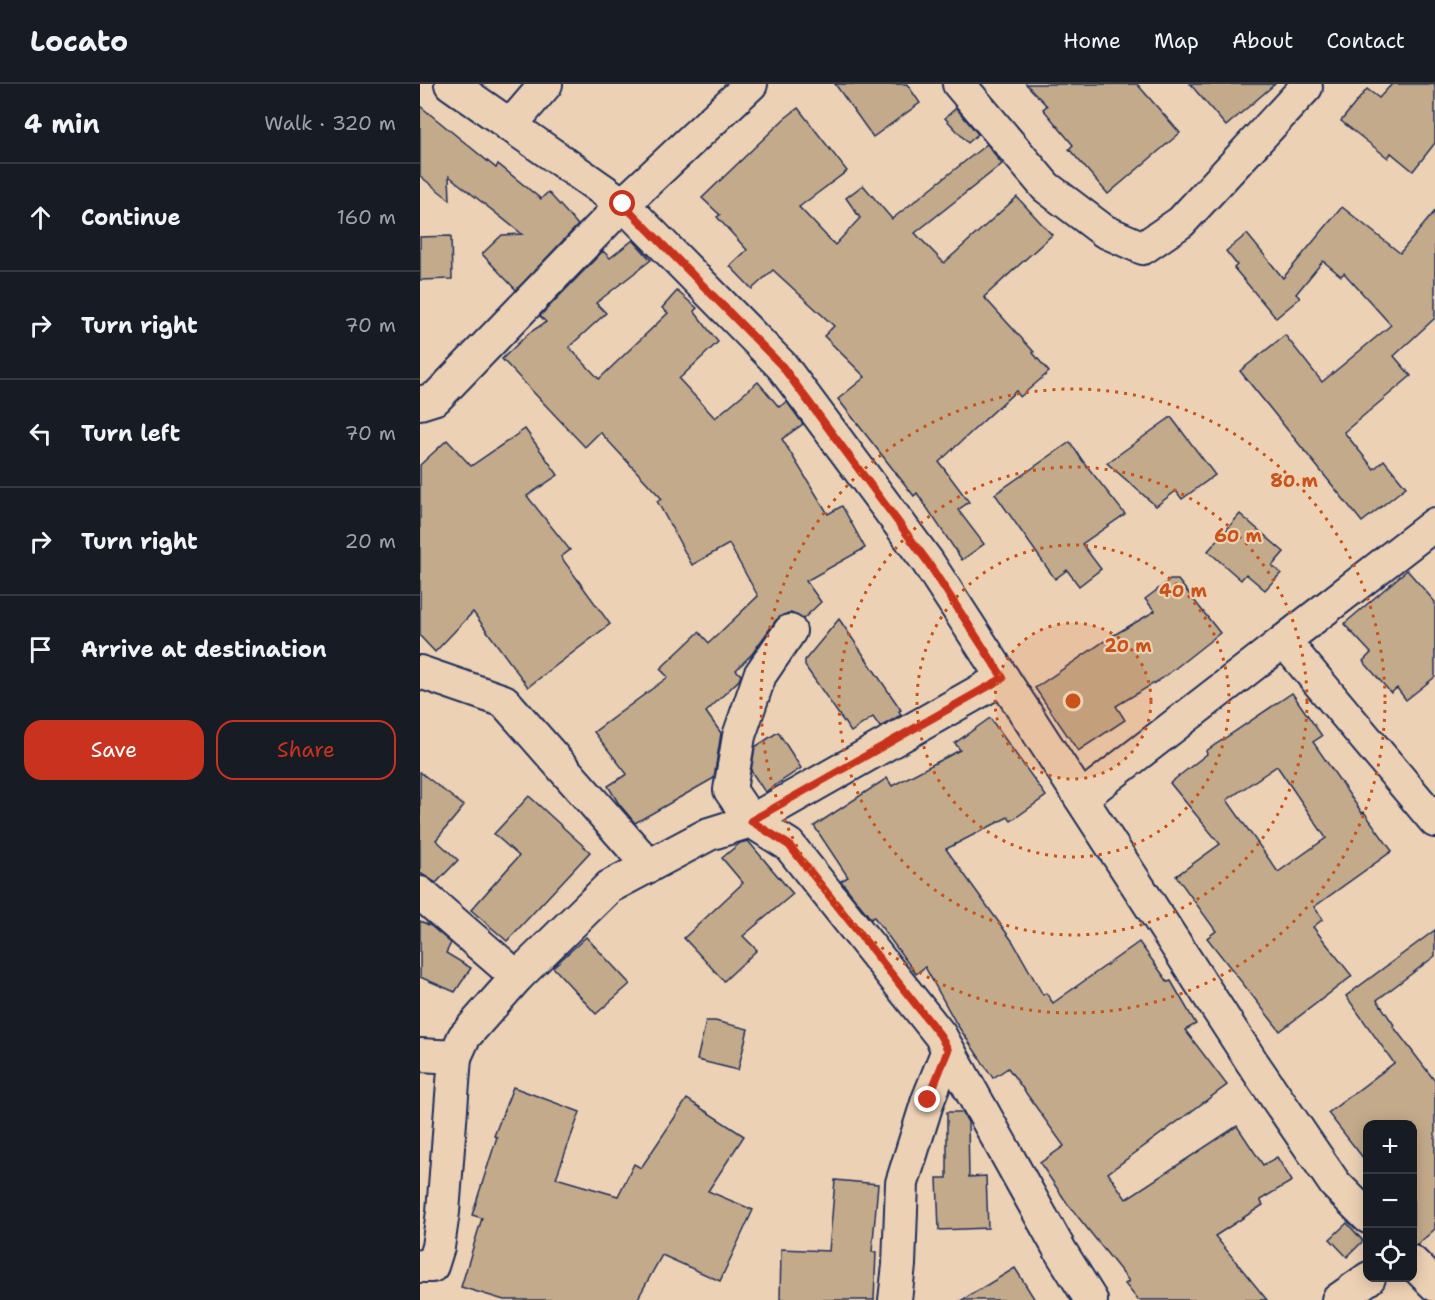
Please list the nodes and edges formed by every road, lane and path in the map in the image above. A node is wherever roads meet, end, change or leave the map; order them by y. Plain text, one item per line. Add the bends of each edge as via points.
1 (451, 84) edge
2 (546, 84) edge
3 (751, 84) edge
4 (959, 84) edge
5 (1306, 85) edge
6 (510, 126) junction
7 (623, 204) junction
8 (420, 403) edge
9 (1435, 524) edge
10 (790, 632) dead end
11 (1284, 640) junction
12 (420, 672) edge
13 (1003, 678) junction
14 (1082, 798) junction
15 (751, 821) junction
16 (1435, 821) edge
17 (649, 866) junction
18 (420, 893) edge
19 (517, 977) junction
20 (948, 1050) junction
21 (420, 1055) edge
22 (455, 1057) junction
23 (1363, 1212) edge
24 (420, 1266) edge
25 (1417, 1266) edge
26 (1363, 1282) edge
27 (1435, 1285) edge
28 (895, 1300) edge
29 (1091, 1300) edge
30 (1338, 1300) edge

1 - 6 street
2 - 6 street
3 - 7 street
4 - 5 street via 1046,187 1104,231 1143,248 1181,222
6 - 7 street
7 - 8 street via 436,398
7 - 13 street via 782,366 927,561
9 - 11 street
10 - 15 street via 760,675 739,736 730,790
11 - 14 street
11 - 16 street
12 - 17 street via 504,701
13 - 14 street
13 - 15 street
14 - 23 street via 1252,1062 1335,1184
15 - 17 street via 709,834
15 - 20 street via 789,845
17 - 19 street via 609,888
18 - 19 street
19 - 22 street via 464,1037
20 - 28 street via 902,1183
20 - 29 street
21 - 22 street
22 - 24 street via 438,1247 432,1266
25 - 27 street
26 - 30 street

